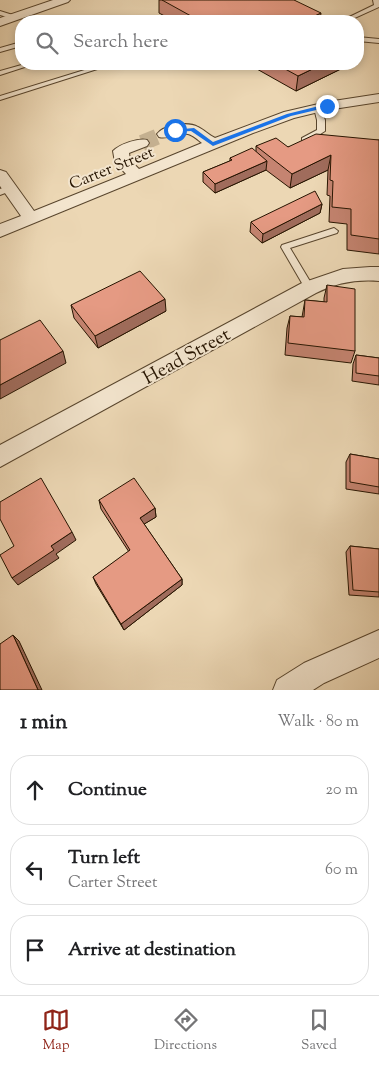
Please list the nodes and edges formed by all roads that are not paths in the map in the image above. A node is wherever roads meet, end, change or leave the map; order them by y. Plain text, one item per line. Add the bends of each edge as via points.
1 (64, 0) edge
2 (376, 0) edge
3 (0, 14) edge
4 (20, 15) edge
5 (357, 15) edge
6 (14, 17) joint
7 (0, 22) edge
8 (364, 40) edge
9 (379, 41) edge
10 (15, 46) edge
11 (0, 50) edge
12 (15, 68) edge
13 (91, 70) edge
14 (0, 73) edge
15 (0, 98) edge
16 (379, 98) edge
17 (317, 108) junction
18 (164, 134) tunnel mouth
19 (142, 143) tunnel mouth
20 (213, 144) junction
21 (294, 145) edge
22 (0, 175) edge
23 (137, 175) junction
24 (5, 190) edge
25 (31, 218) junction
26 (0, 231) edge
27 (334, 231) dead end
28 (379, 274) edge
29 (309, 288) junction
30 (0, 457) edge
31 (379, 644) edge
32 (287, 690) edge

1 - 4 street
2 - 5 lane via 377,6
3 - 6 lane
6 - 7 street
8 - 9 lane
10 - 11 lane
12 - 14 lane
13 - 15 lane
16 - 17 street, Carter Street
17 - 20 street, Carter Street via 289,115
17 - 21 lane via 321,130
18 - 20 street via 192,129
19 - 23 street via 121,151 122,162
20 - 23 street, Carter Street
22 - 24 street
23 - 25 street, Carter Street
24 - 25 street
25 - 26 street, Carter Street
27 - 29 lane via 285,247
28 - 29 street, Head Street via 366,272 330,278
29 - 30 street, Head Street
31 - 32 street via 314,673

